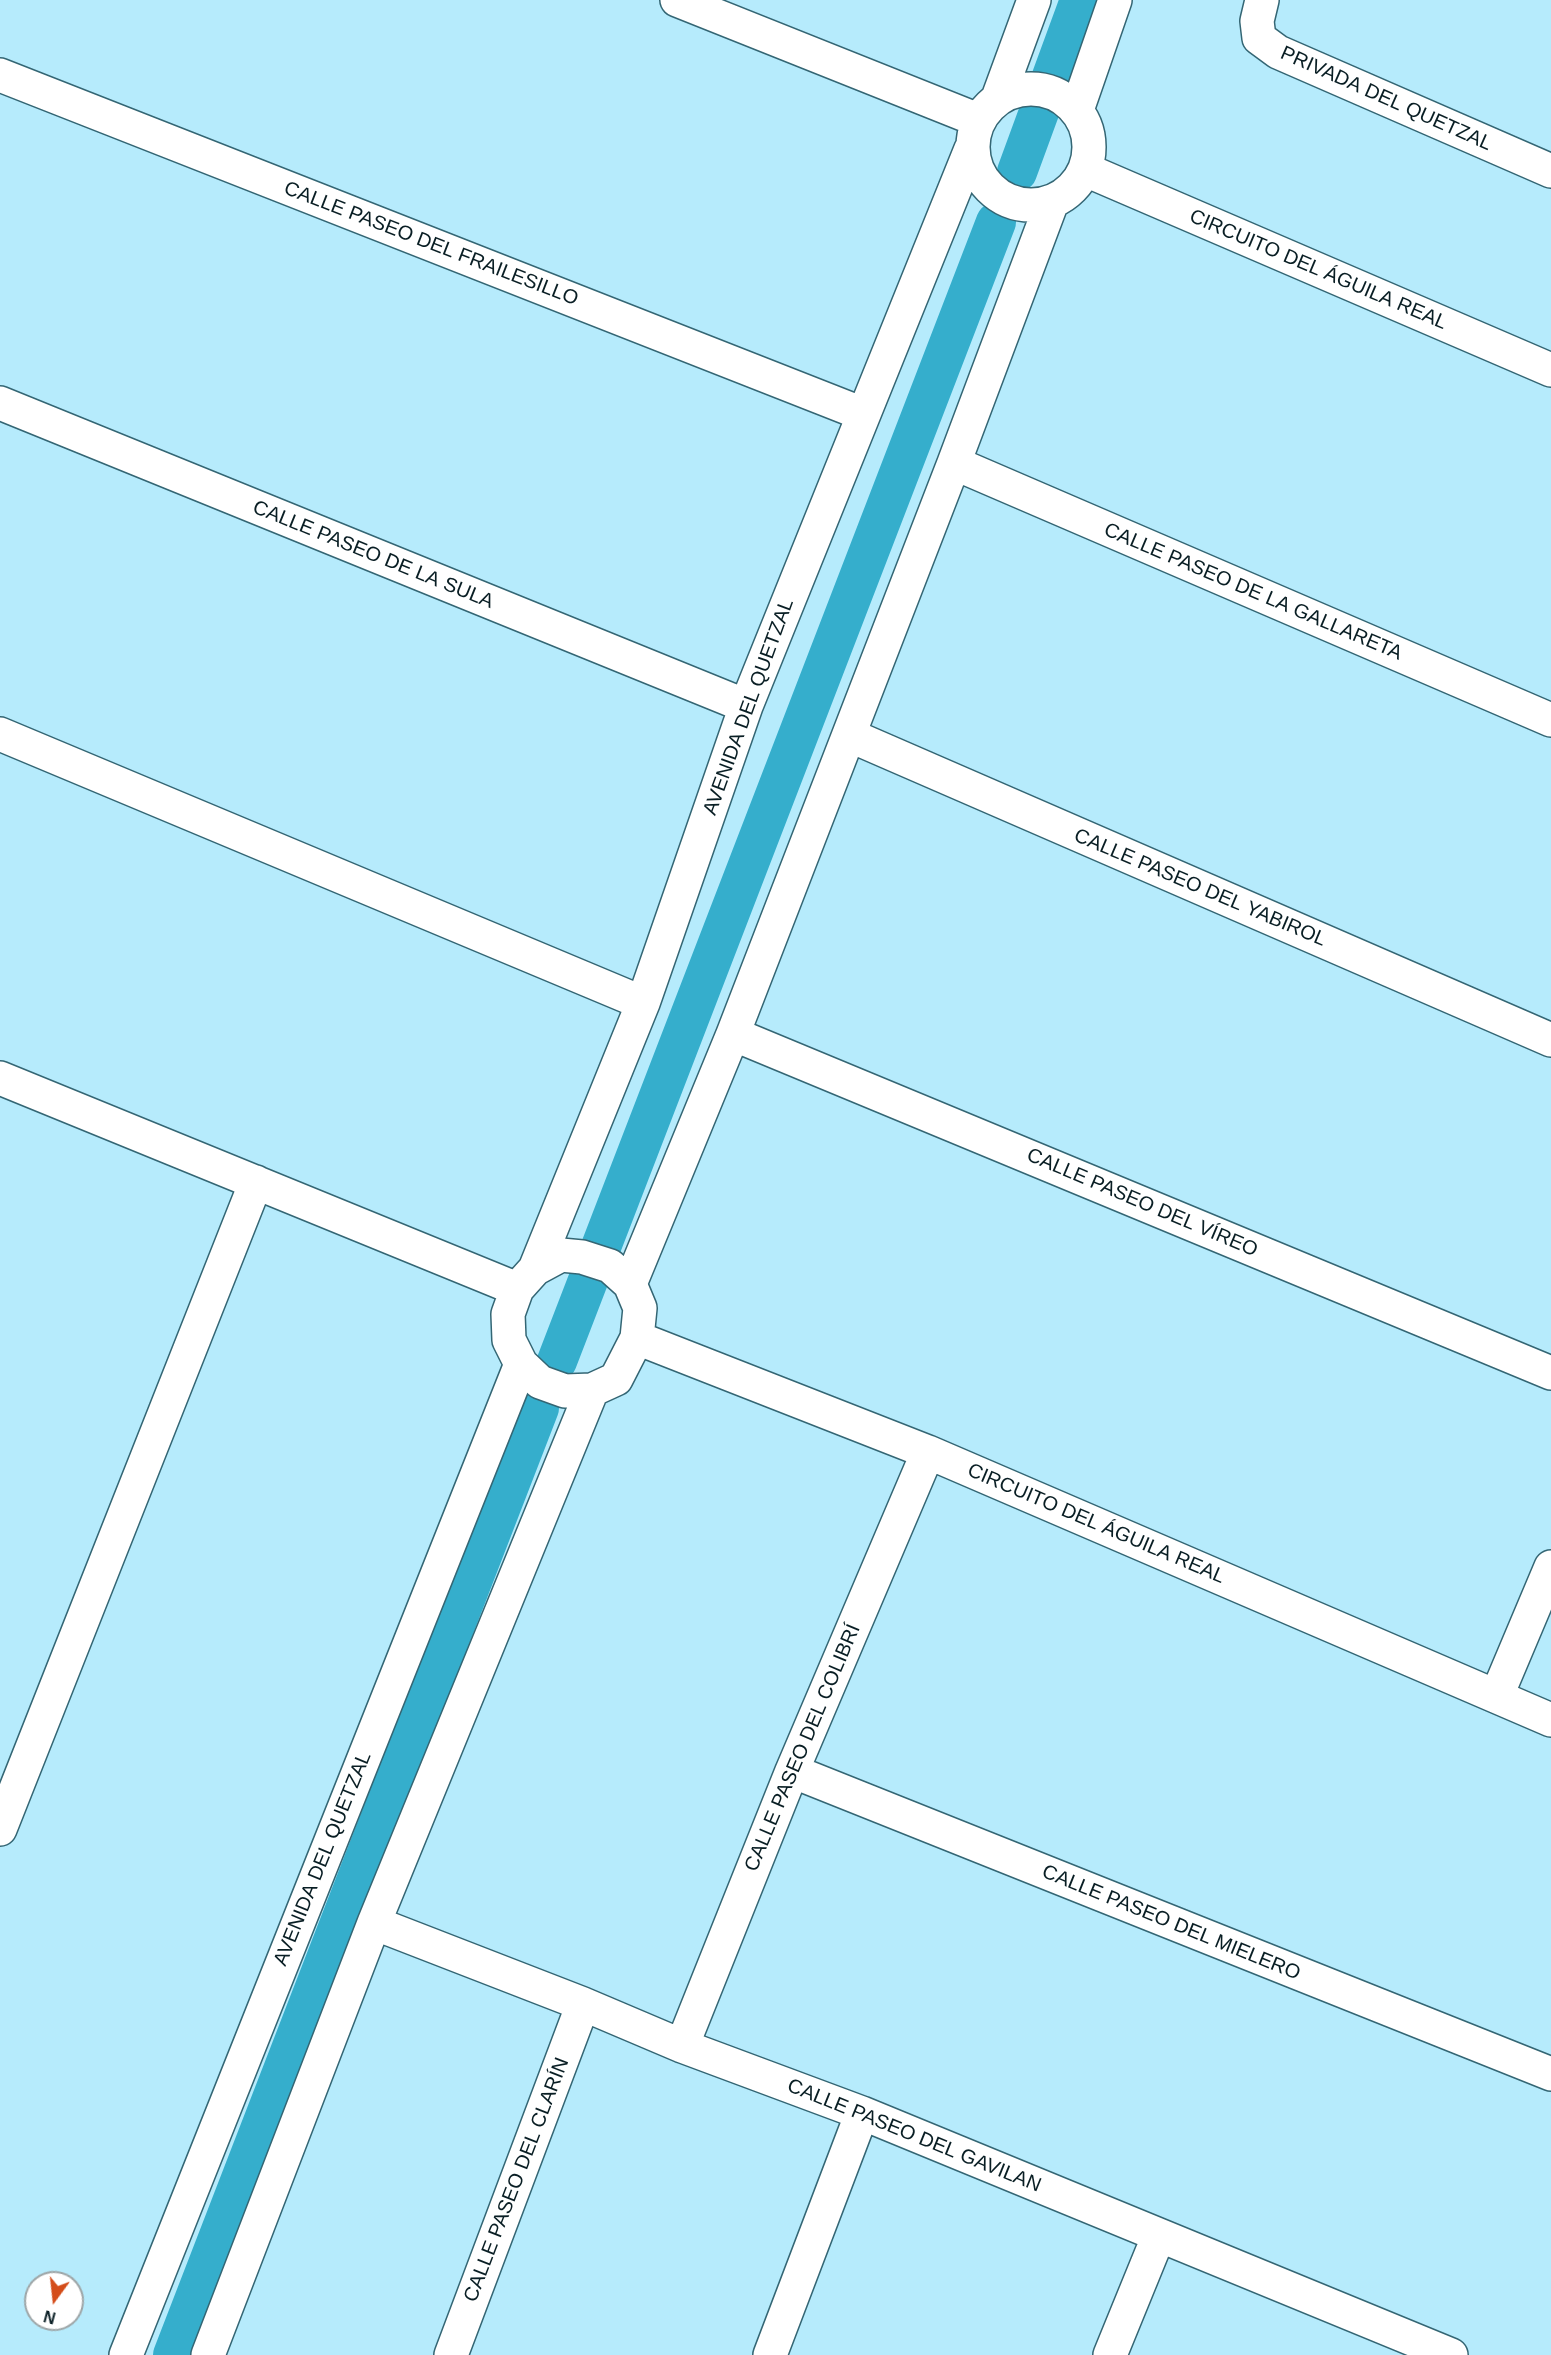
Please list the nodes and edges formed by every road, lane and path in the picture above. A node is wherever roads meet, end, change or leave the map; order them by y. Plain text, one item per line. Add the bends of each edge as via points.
1 (679, 0) edge
2 (1034, 0) edge
3 (1115, 0) edge
4 (1262, 0) edge
5 (0, 75) edge
6 (994, 110) junction
7 (1077, 110) junction
8 (1086, 170) junction
9 (1551, 171) edge
10 (1052, 202) junction
11 (1551, 370) edge
12 (0, 403) edge
13 (863, 414) junction
14 (954, 463) junction
15 (746, 706) junction
16 (1551, 720) edge
17 (0, 734) edge
18 (849, 735) junction
19 (643, 1003) junction
20 (733, 1034) junction
21 (1551, 1040) edge
22 (0, 1078) edge
23 (256, 1182) junction
24 (549, 1267) junction
25 (630, 1284) junction
26 (637, 1338) junction
27 (520, 1364) junction
28 (1551, 1373) edge
29 (592, 1390) junction
30 (928, 1452) junction
31 (1551, 1567) edge
32 (1497, 1695) junction
33 (1551, 1720) edge
34 (792, 1771) junction
35 (0, 1829) edge
36 (374, 1923) junction
37 (583, 2004) junction
38 (682, 2046) junction
39 (1551, 2074) edge
40 (862, 2113) junction
41 (1159, 2235) junction
42 (1444, 2354) edge
43 (126, 2355) edge
44 (208, 2355) edge
45 (451, 2355) edge
46 (770, 2355) edge
47 (1110, 2355) edge

1 - 6 street
2 - 6 street, AVENIDA DEL QUETZAL
3 - 7 street
4 - 9 street, PRIVADA DEL QUETZAL via 1257,21 1259,38 1278,52
5 - 13 street, CALLE PASEO DEL FRAILESILLO
6 - 7 street via 1054,92
6 - 10 street via 979,178 999,197 1025,206
6 - 13 street, AVENIDA DEL QUETZAL
7 - 8 street via 1090,139
8 - 10 street via 1072,189
8 - 11 street, CIRCUITO DEL ÁGUILA REAL
10 - 14 street
12 - 15 street, CALLE PASEO DE LA SULA
13 - 15 street, AVENIDA DEL QUETZAL
14 - 16 street, CALLE PASEO DE LA GALLARETA
14 - 18 street
15 - 19 street, AVENIDA DEL QUETZAL
17 - 19 street
18 - 20 street
18 - 21 street, CALLE PASEO DEL YABIROL
19 - 24 street, AVENIDA DEL QUETZAL
20 - 25 street
20 - 28 street, CALLE PASEO DEL VÍREO
22 - 23 street
23 - 24 street
23 - 35 street
24 - 25 street via 610,1266
24 - 27 street via 508,1314 509,1340
25 - 26 street via 640,1308
26 - 29 street via 616,1379
26 - 30 street, CIRCUITO DEL ÁGUILA REAL
27 - 29 street via 540,1382 566,1391
27 - 43 street, AVENIDA DEL QUETZAL
29 - 36 street
30 - 32 street, CIRCUITO DEL ÁGUILA REAL
30 - 34 street, CALLE PASEO DEL COLIBRÍ
31 - 32 street
32 - 33 street, CIRCUITO DEL ÁGUILA REAL
34 - 38 street, CALLE PASEO DEL COLIBRÍ
34 - 39 street, CALLE PASEO DEL MIELERO
36 - 37 street, CALLE PASEO DEL GAVILAN
36 - 44 street
37 - 38 street, CALLE PASEO DEL GAVILAN
37 - 45 street, CALLE PASEO DEL CLARÍN
38 - 40 street, CALLE PASEO DEL GAVILAN
40 - 41 street, CALLE PASEO DEL GAVILAN
40 - 46 street
41 - 42 street, CALLE PASEO DEL GAVILAN
41 - 47 street

